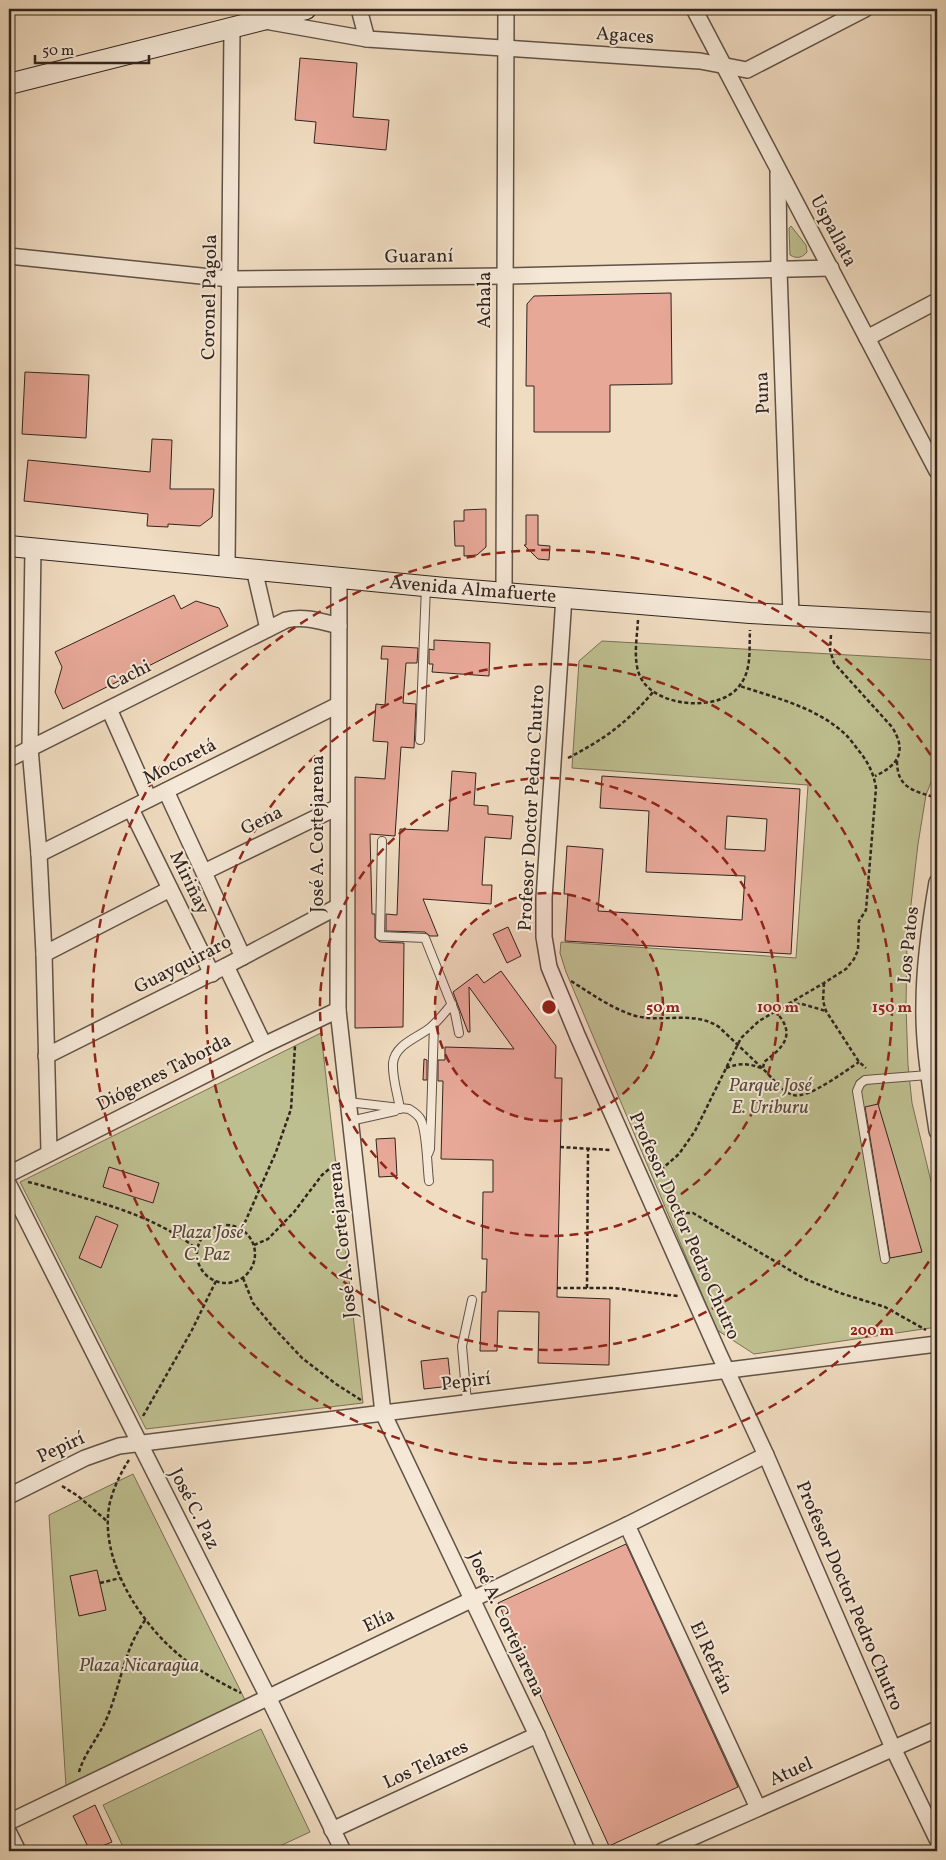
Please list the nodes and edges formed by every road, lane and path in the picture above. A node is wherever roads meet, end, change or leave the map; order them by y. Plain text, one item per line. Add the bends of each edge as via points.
1 (306, 9) edge
2 (359, 9) edge
3 (506, 9) edge
4 (694, 9) edge
5 (865, 9) edge
6 (261, 20) junction
7 (232, 28) junction
8 (367, 39) junction
9 (505, 48) junction
10 (724, 66) junction
11 (9, 84) edge
12 (778, 169) junction
13 (9, 256) edge
14 (831, 268) junction
15 (779, 270) junction
16 (505, 276) junction
17 (230, 279) junction
18 (937, 301) edge
19 (867, 338) junction
20 (937, 471) edge
21 (9, 546) edge
22 (33, 548) junction
23 (227, 566) junction
24 (254, 569) junction
25 (339, 579) junction
26 (426, 586) junction
27 (504, 592) junction
28 (564, 597) junction
29 (639, 604) junction
30 (750, 613) junction
31 (791, 615) junction
32 (832, 618) junction
33 (937, 623) edge
34 (339, 626) junction
35 (268, 629) junction
36 (740, 686) junction
37 (653, 692) junction
38 (338, 705) junction
39 (109, 709) junction
40 (420, 740) dead end
41 (30, 748) junction
42 (9, 759) edge
43 (897, 760) junction
44 (553, 764) junction
45 (875, 776) junction
46 (166, 791) junction
47 (937, 798) edge
48 (149, 800) junction
49 (338, 807) junction
50 (131, 809) junction
51 (382, 842) dead end
52 (39, 854) junction
53 (204, 872) junction
54 (937, 882) edge
55 (170, 889) junction
56 (337, 907) junction
57 (44, 954) junction
58 (243, 957) junction
59 (226, 966) junction
60 (549, 967) junction
61 (212, 974) junction
62 (824, 983) junction
63 (452, 1004) junction
64 (789, 1004) junction
65 (338, 1010) junction
66 (776, 1011) junction
67 (826, 1011) junction
68 (434, 1025) junction
69 (297, 1029) junction
70 (459, 1033) dead end
71 (737, 1044) junction
72 (264, 1045) junction
73 (46, 1056) junction
74 (859, 1062) junction
75 (725, 1068) junction
76 (763, 1069) junction
77 (928, 1074) junction
78 (877, 1079) junction
79 (348, 1102) junction
80 (400, 1110) junction
81 (350, 1121) junction
82 (937, 1131) edge
83 (560, 1147) dead end
84 (588, 1149) junction
85 (629, 1150) junction
86 (50, 1152) junction
87 (354, 1152) junction
88 (426, 1158) junction
89 (9, 1174) edge
90 (26, 1181) dead end
91 (429, 1181) dead end
92 (642, 1182) junction
93 (9, 1185) edge
94 (661, 1224) junction
95 (242, 1229) junction
96 (254, 1245) junction
97 (197, 1249) junction
98 (885, 1259) dead end
99 (242, 1278) junction
100 (216, 1281) junction
101 (557, 1288) dead end
102 (587, 1288) junction
103 (694, 1298) junction
104 (472, 1300) dead end
105 (933, 1338) edge
106 (726, 1369) junction
107 (467, 1402) junction
108 (383, 1412) junction
109 (136, 1438) junction
110 (766, 1455) junction
111 (44, 1478) junction
112 (9, 1496) edge
113 (108, 1522) junction
114 (627, 1525) junction
115 (120, 1578) junction
116 (100, 1583) dead end
117 (471, 1599) junction
118 (146, 1619) junction
119 (263, 1700) junction
120 (937, 1729) edge
121 (537, 1735) junction
122 (893, 1748) junction
123 (73, 1791) junction
124 (758, 1808) junction
125 (9, 1822) edge
126 (332, 1830) junction
127 (9, 1833) edge
128 (937, 1839) edge
129 (18, 1851) edge
130 (343, 1851) edge
131 (587, 1851) edge
132 (662, 1851) edge

1 - 6 main road
2 - 8 street
3 - 9 street, Achala
4 - 10 street, Uspallata
5 - 10 street, Agaces via 747,70
6 - 7 main road
6 - 8 street, Agaces
7 - 11 main road
7 - 17 street, Coronel Pagola
8 - 9 street, Agaces
9 - 10 street, Agaces via 700,61
9 - 16 street, Achala
10 - 12 street, Uspallata
12 - 14 street, Uspallata
12 - 15 street, Puna
13 - 17 street, Guaraní
14 - 15 street, Guaraní
14 - 19 street, Uspallata
15 - 16 street, Guaraní
15 - 31 street, Puna
16 - 17 street, Guaraní
16 - 27 street, Achala
17 - 23 street, Coronel Pagola
18 - 19 street
19 - 20 street, Uspallata
21 - 22 main road, Avenida Almafuerte
22 - 23 main road, Avenida Almafuerte
22 - 41 street
23 - 24 main road, Avenida Almafuerte
24 - 25 main road, Avenida Almafuerte
24 - 35 street
25 - 26 main road, Avenida Almafuerte
25 - 34 street, José A. Cortejarena
26 - 27 main road, Avenida Almafuerte
26 - 40 lane
27 - 28 main road, Avenida Almafuerte
28 - 29 main road, Avenida Almafuerte
28 - 44 street, Profesor Doctor Pedro Chutro
29 - 30 main road, Avenida Almafuerte
29 - 37 path via 636,666 642,680
30 - 31 main road, Avenida Almafuerte
30 - 36 path via 747,673
31 - 32 main road, Avenida Almafuerte
32 - 33 main road, Avenida Almafuerte
32 - 43 path via 830,650 834,663 892,727 899,741
34 - 35 street, Cachi via 299,618
34 - 38 street, José A. Cortejarena
35 - 39 street, Cachi
36 - 37 path via 728,697 711,702 681,702
36 - 45 path via 828,721 847,736
37 - 44 path via 636,712 604,739
38 - 46 street, Mocoretá
38 - 49 street, José A. Cortejarena
39 - 41 street, Cachi
39 - 48 street
41 - 42 street, Cachi
41 - 52 street
43 - 45 path
43 - 47 path via 897,771 905,786
44 - 60 street, Profesor Doctor Pedro Chutro via 544,898 544,937
45 - 62 path via 866,910 859,921 858,950 846,969
46 - 48 street, Mocoretá
46 - 53 street, Miriñay
48 - 50 street, Mocoretá
49 - 53 street, Gena
49 - 56 street, José A. Cortejarena
50 - 52 street, Mocoretá
50 - 55 street, Miriñay
51 - 63 lane via 380,936 425,938
52 - 57 street
53 - 58 street, Miriñay
54 - 77 street, Los Patos via 927,944 924,997
55 - 57 street
55 - 61 street, Miriñay
56 - 58 street, Guayquiraro
56 - 65 street, José A. Cortejarena
57 - 73 street
58 - 59 street, Guayquiraro
59 - 61 street, Guayquiraro
59 - 72 street
60 - 71 path via 623,1011 638,1016 700,1019 710,1022
60 - 85 street, Profesor Doctor Pedro Chutro
61 - 73 street, Guayquiraro
62 - 64 path
62 - 67 path
63 - 68 lane
63 - 70 lane
64 - 66 path
64 - 67 path
65 - 69 street, Diógenes Taborda
65 - 79 street, José A. Cortejarena
66 - 71 path via 759,1021
66 - 76 path via 786,1026 786,1035 780,1050 764,1062
67 - 74 path
68 - 80 lane via 399,1049 395,1056 393,1065
68 - 88 lane via 430,1149
69 - 72 street, Diógenes Taborda
69 - 95 path via 290,1109 276,1152
71 - 75 path
71 - 76 path
72 - 86 street, Diógenes Taborda
73 - 86 street
74 - 76 path via 802,1095 787,1092
74 - 78 path
75 - 76 path via 749,1064
75 - 92 path via 695,1131 679,1154
77 - 78 lane
77 - 82 street, Los Patos
78 - 98 lane via 862,1081 857,1091
79 - 80 lane
79 - 81 street, José A. Cortejarena
80 - 81 lane
80 - 88 lane via 409,1109 421,1119
81 - 87 street, José A. Cortejarena
83 - 84 path
84 - 85 path
84 - 102 path
85 - 92 street, Profesor Doctor Pedro Chutro
86 - 89 street, Diógenes Taborda
87 - 96 path via 322,1175 268,1239
87 - 108 street, José A. Cortejarena
88 - 91 lane
90 - 97 path via 136,1214 181,1236
92 - 94 street, Profesor Doctor Pedro Chutro
93 - 109 street, José C. Paz
94 - 103 street, Profesor Doctor Pedro Chutro
94 - 105 path via 685,1213 693,1213 805,1280 885,1307 913,1321
95 - 96 path
95 - 97 path via 233,1225 213,1227 199,1241
96 - 99 path via 254,1263
97 - 100 path via 202,1270
99 - 100 path via 234,1282
99 - 108 path via 253,1303 302,1358 336,1384
100 - 109 path
101 - 102 path
102 - 103 path
103 - 106 street, Profesor Doctor Pedro Chutro
104 - 107 lane via 462,1346
105 - 106 street, Pepirí
106 - 107 street, Pepirí
106 - 110 street, Profesor Doctor Pedro Chutro
107 - 108 street, Pepirí
108 - 109 street, Pepirí
108 - 117 street, José A. Cortejarena
109 - 111 street, Pepirí
109 - 113 path via 110,1502
109 - 119 street, José C. Paz
110 - 114 street, Elía
110 - 122 street, Profesor Doctor Pedro Chutro
111 - 112 street, Pepirí
111 - 113 path via 78,1496
113 - 115 path via 110,1545
114 - 117 street, Elía
114 - 124 street, El Refrán
115 - 116 path
115 - 118 path
117 - 119 street, Elía
117 - 121 street, José A. Cortejarena
118 - 119 path via 157,1634 187,1661
118 - 123 path via 128,1652 106,1720 80,1769
119 - 123 street, Elía
119 - 126 street, José C. Paz
120 - 122 street, Atuel
121 - 126 street, Los Telares
121 - 131 street, José A. Cortejarena
122 - 124 street, Atuel
122 - 128 street, Profesor Doctor Pedro Chutro
123 - 125 street, Elía
124 - 132 street, Atuel
126 - 130 street, José C. Paz
127 - 129 street

